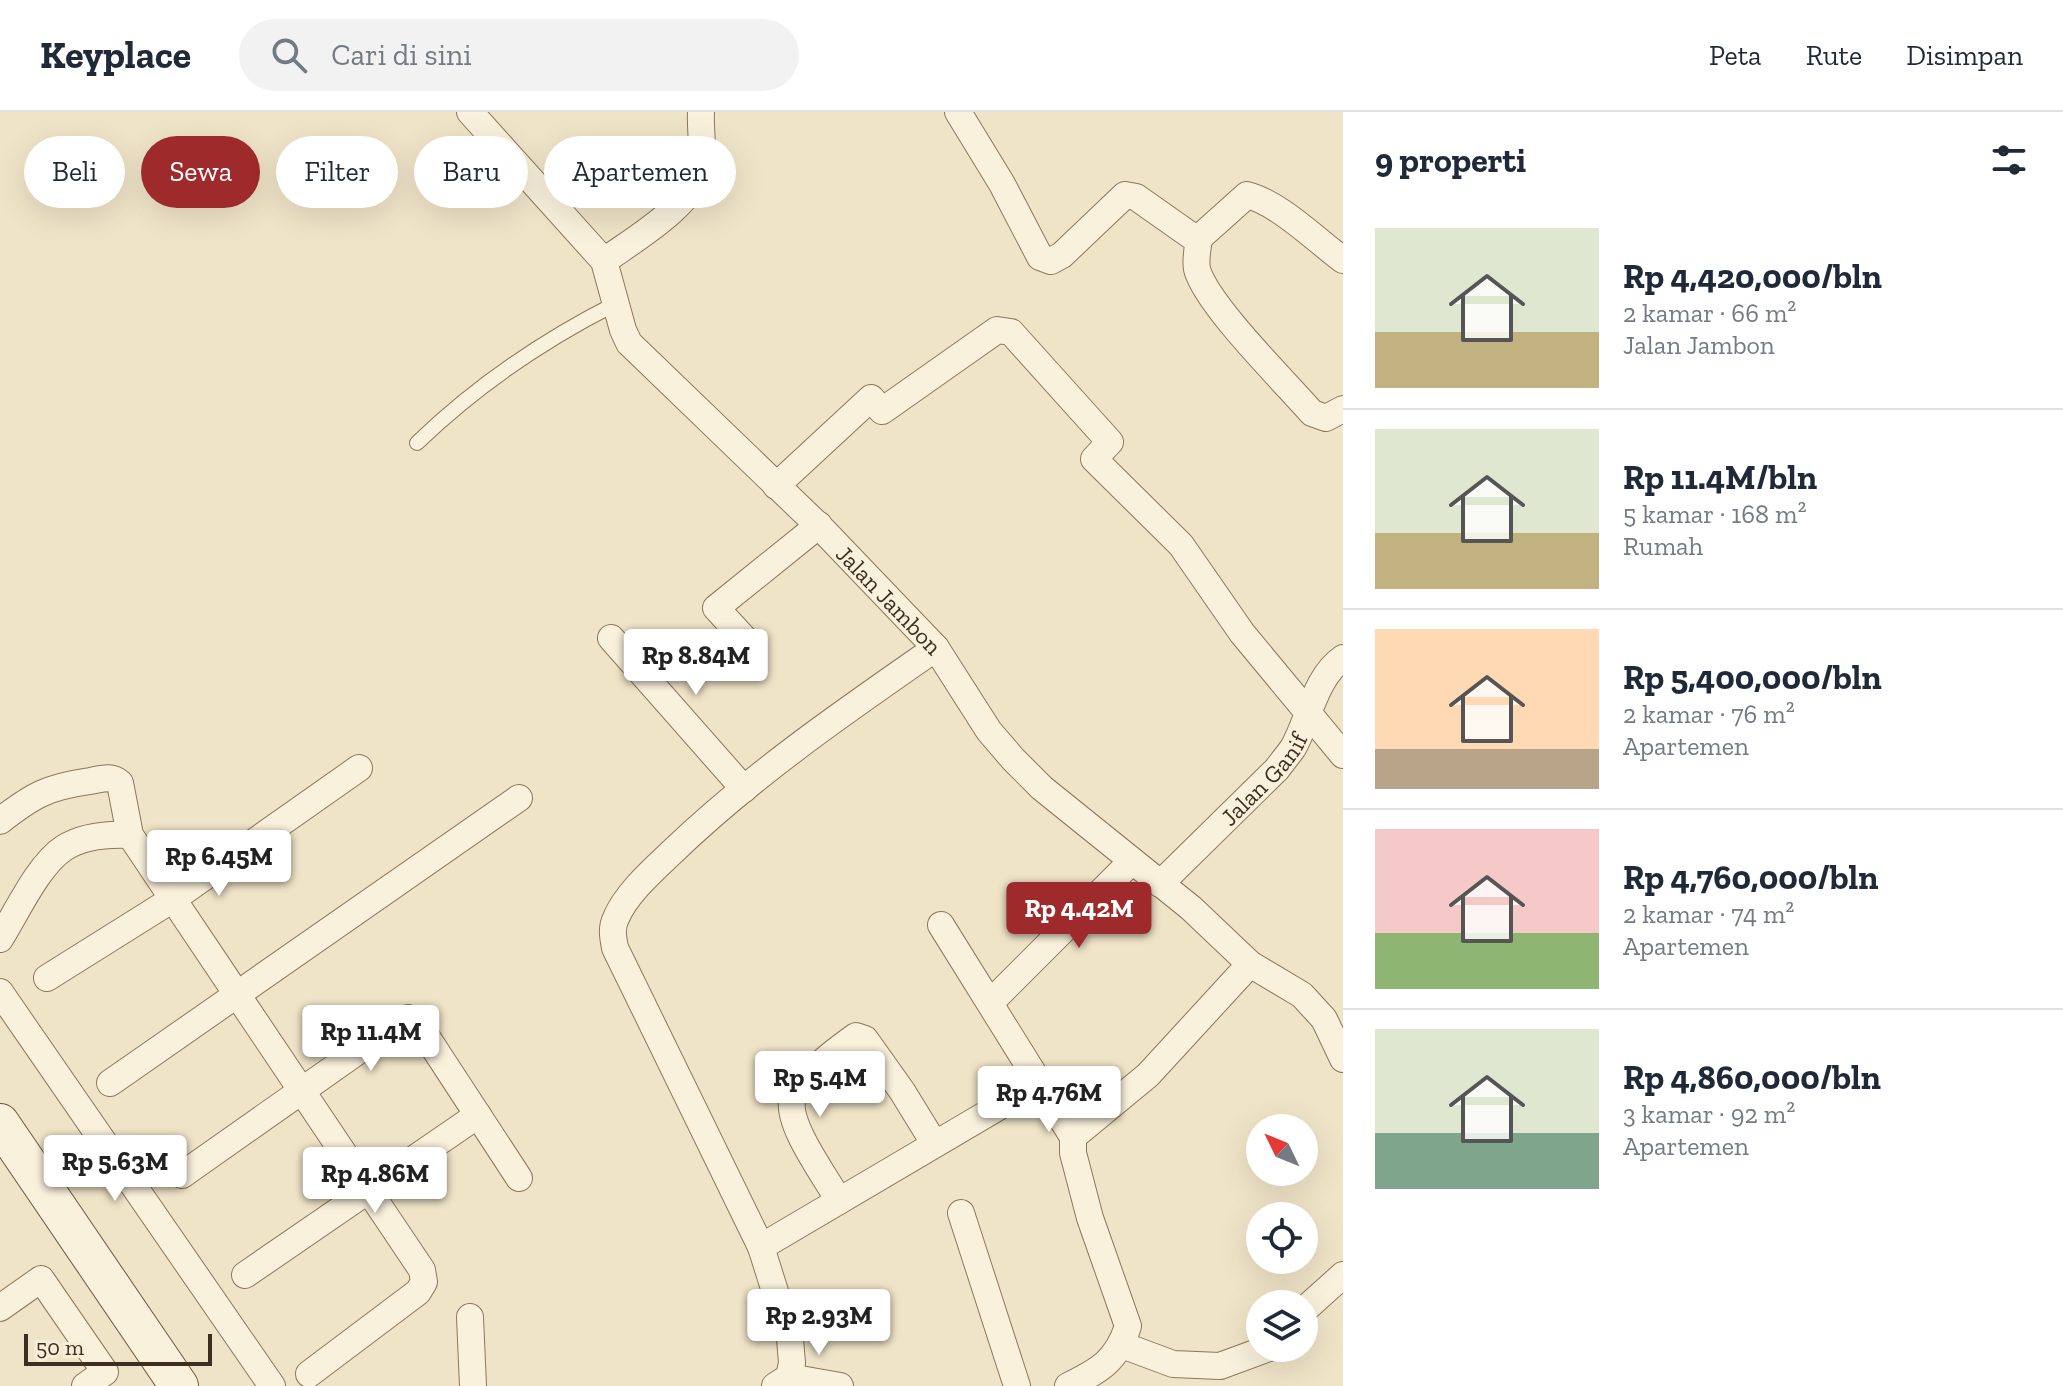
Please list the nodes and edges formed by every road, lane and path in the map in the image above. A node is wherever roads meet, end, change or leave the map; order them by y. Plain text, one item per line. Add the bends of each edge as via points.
1 (470, 112) edge
2 (701, 112) edge
3 (958, 112) edge
4 (1199, 238) junction
5 (1343, 260) edge
6 (604, 261) junction
7 (615, 304) junction
8 (1343, 409) edge
9 (417, 443) dead end
10 (776, 486) junction
11 (819, 525) junction
12 (611, 638) dead end
13 (752, 647) dead end
14 (936, 648) junction
15 (1343, 658) edge
16 (1307, 714) junction
17 (1343, 755) edge
18 (359, 768) dead end
19 (744, 789) junction
20 (519, 798) dead end
21 (0, 821) edge
22 (130, 835) junction
23 (1132, 861) junction
24 (1160, 884) junction
25 (173, 899) junction
26 (941, 925) dead end
27 (0, 939) edge
28 (1250, 964) junction
29 (47, 978) dead end
30 (0, 992) edge
31 (238, 996) junction
32 (990, 1003) junction
33 (1343, 1059) edge
34 (110, 1083) dead end
35 (1039, 1083) junction
36 (303, 1092) junction
37 (478, 1115) junction
38 (1073, 1137) junction
39 (4, 1139) edge
40 (934, 1143) junction
41 (182, 1175) dead end
42 (519, 1178) dead end
43 (368, 1189) junction
44 (839, 1201) junction
45 (961, 1213) dead end
46 (761, 1247) junction
47 (245, 1275) dead end
48 (1343, 1275) edge
49 (1318, 1297) edge
50 (0, 1308) edge
51 (470, 1317) dead end
52 (1122, 1345) junction
53 (1246, 1361) edge
54 (309, 1374) dead end
55 (1220, 1376) edge
56 (782, 1381) edge
57 (85, 1386) edge
58 (179, 1386) edge
59 (272, 1386) edge
60 (473, 1386) edge
61 (840, 1386) edge
62 (1017, 1386) edge
63 (1068, 1386) edge

1 - 6 street, Jalan Jambon
2 - 6 street via 701,170 693,186 655,224
3 - 4 street via 1040,257 1051,261 1062,255 1125,195
4 - 5 street via 1247,195 1275,207
4 - 8 street via 1196,266 1201,280 1227,316 1312,413 1326,418
6 - 7 street, Jalan Jambon
7 - 9 lane via 532,350 453,408
7 - 10 street, Jalan Jambon via 629,343
10 - 11 street, Jalan Jambon
10 - 16 street via 871,398 882,411 997,330 1011,332 1110,442 1094,459 1181,545
11 - 13 street via 716,608
11 - 14 street, Jalan Jambon
12 - 19 street
14 - 19 street
14 - 23 street, Jalan Jambon via 1013,759
15 - 16 street, Jalan Ganif
16 - 17 street
16 - 24 street, Jalan Ganif via 1277,769
18 - 25 street
19 - 46 street via 639,886 616,916 612,931 615,948
20 - 31 street
21 - 22 street via 48,789 115,778
22 - 25 street
22 - 27 street via 105,834 65,848 41,872
23 - 24 street, Jalan Jambon
23 - 32 street
24 - 28 street, Jalan Jambon
25 - 29 street
25 - 31 street
26 - 32 street
28 - 33 street, Jalan Jambon via 1302,995 1324,1019
28 - 38 street via 1148,1075
30 - 59 street
31 - 34 street
31 - 36 street
32 - 35 street
35 - 38 street
35 - 40 street
36 - 37 street via 408,1018 417,1022
36 - 41 street
36 - 43 street
37 - 42 street
37 - 43 street
38 - 52 street via 1090,1218 1128,1326
39 - 58 street
40 - 44 street
40 - 44 street via 865,1039 856,1036 800,1084 792,1099 799,1131
43 - 47 street
43 - 54 street via 422,1270 424,1282 418,1292
44 - 46 street
45 - 62 street
46 - 56 street via 790,1339 792,1363
48 - 49 street
50 - 57 street via 41,1279 105,1372
51 - 60 street
52 - 55 street
52 - 63 street via 1100,1371
53 - 55 street
56 - 61 street

